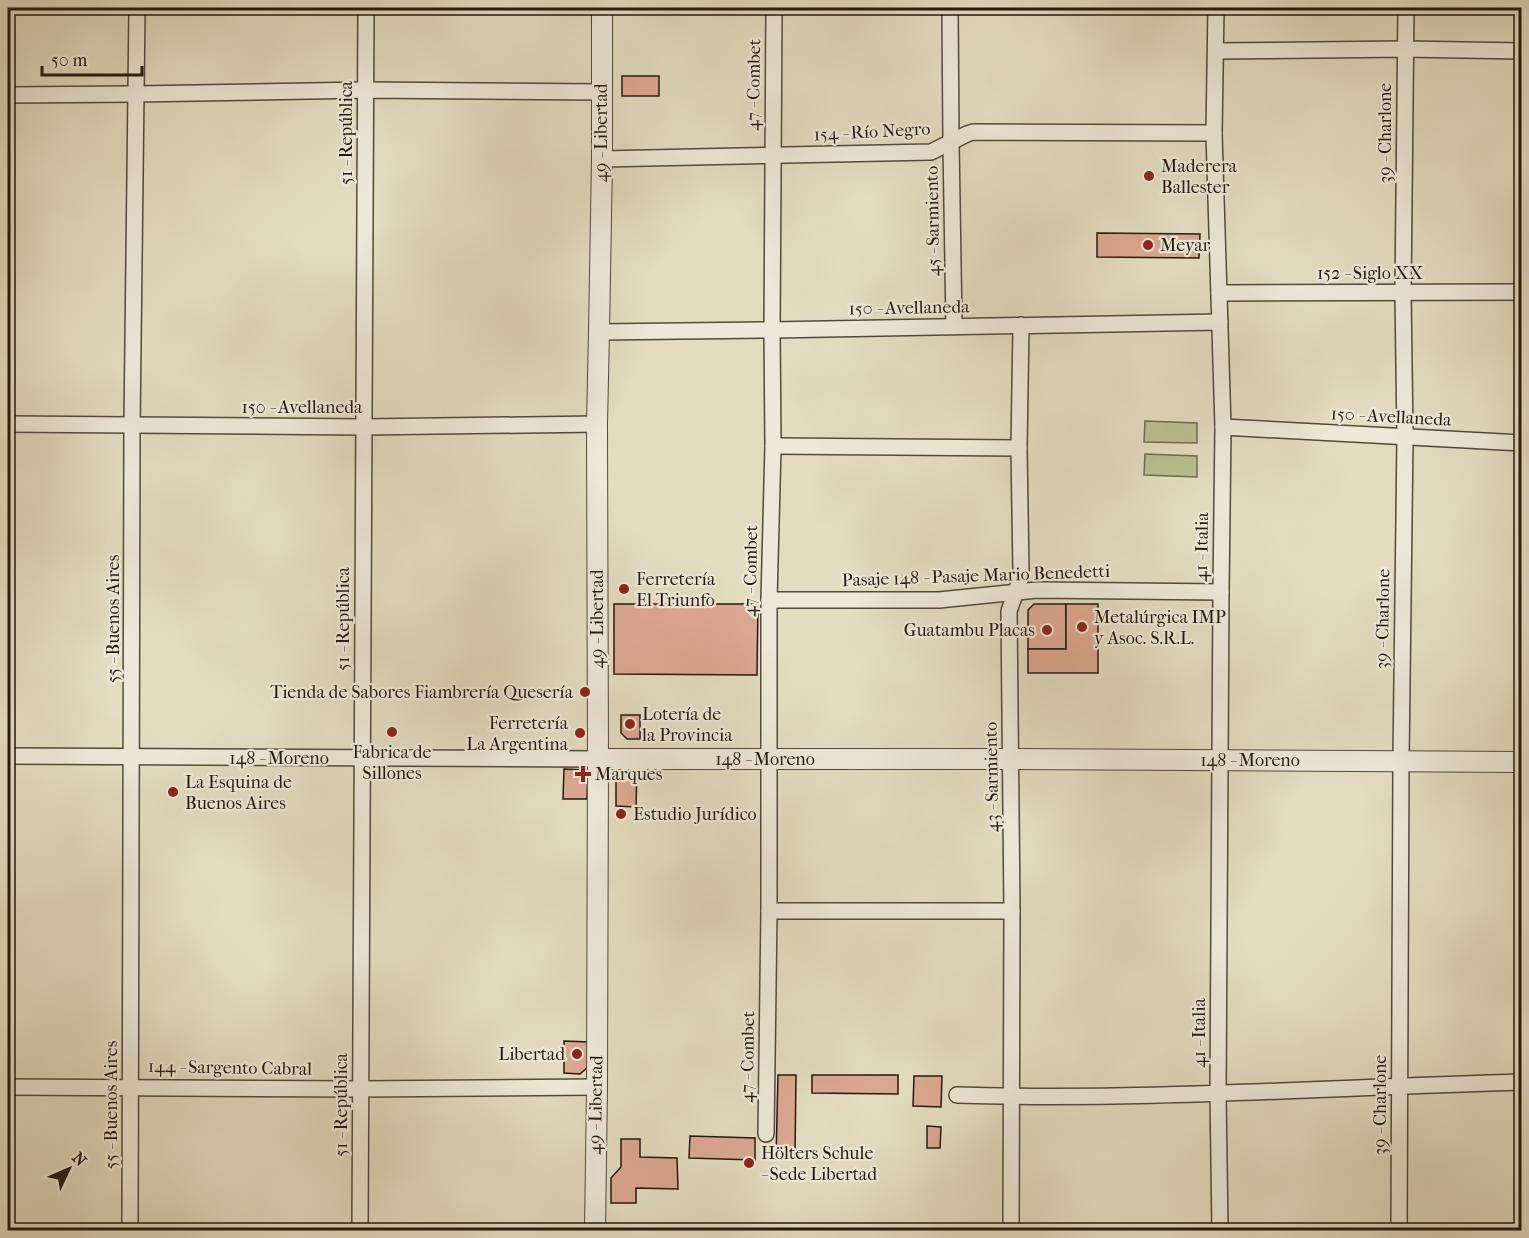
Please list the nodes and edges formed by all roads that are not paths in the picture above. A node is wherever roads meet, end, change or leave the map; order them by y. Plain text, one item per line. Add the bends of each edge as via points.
1 (136, 8) edge
2 (366, 8) edge
3 (602, 8) edge
4 (774, 8) edge
5 (950, 8) edge
6 (1216, 8) edge
7 (1406, 8) edge
8 (1405, 49) junction
9 (1216, 51) junction
10 (1521, 51) edge
11 (365, 90) junction
12 (601, 92) junction
13 (136, 94) junction
14 (8, 95) edge
15 (1214, 133) junction
16 (951, 141) junction
17 (772, 156) junction
18 (602, 159) junction
19 (1521, 292) edge
20 (1220, 293) junction
21 (1403, 293) junction
22 (1220, 322) junction
23 (1021, 325) junction
24 (954, 326) junction
25 (772, 330) junction
26 (599, 332) junction
27 (8, 424) edge
28 (597, 424) junction
29 (132, 426) junction
30 (363, 427) junction
31 (1223, 427) junction
32 (1405, 437) junction
33 (1521, 443) edge
34 (773, 446) junction
35 (1019, 448) junction
36 (1015, 592) junction
37 (1221, 592) junction
38 (769, 600) junction
39 (8, 756) edge
40 (132, 757) junction
41 (362, 759) junction
42 (598, 759) junction
43 (768, 759) junction
44 (1011, 759) junction
45 (1220, 760) junction
46 (1401, 761) junction
47 (1521, 762) edge
48 (769, 911) junction
49 (1012, 911) junction
50 (1521, 1082) edge
51 (1399, 1085) junction
52 (8, 1086) edge
53 (131, 1087) junction
54 (597, 1087) junction
55 (361, 1089) junction
56 (1218, 1094) junction
57 (957, 1095) dead end
58 (1012, 1096) junction
59 (766, 1134) dead end
60 (130, 1230) edge
61 (360, 1230) edge
62 (595, 1230) edge
63 (1011, 1230) edge
64 (1220, 1230) edge
65 (1399, 1230) edge

1 - 13 street, 55 - Buenos Aires
2 - 11 street, 51 - República
3 - 12 street, 49 - Libertad
4 - 17 street, 47 - Combet
5 - 16 street, 45 - Sarmiento
6 - 9 street, 41 - Italia
7 - 8 street, 39 - Charlone
8 - 9 street
8 - 10 street
8 - 21 street, 39 - Charlone
9 - 15 street, 41 - Italia
11 - 12 street
11 - 13 street
11 - 30 street, 51 - República
12 - 18 street, 49 - Libertad
13 - 14 street
13 - 29 street, 55 - Buenos Aires
15 - 16 street, 154 - Río Negro via 974,132
15 - 20 street, 41 - Italia
16 - 17 street, 154 - Río Negro via 931,152
16 - 24 street, 45 - Sarmiento
17 - 18 street, 154 - Río Negro
17 - 25 street, 47 - Combet
18 - 26 street, 49 - Libertad
19 - 21 street, 152 - Siglo XX
20 - 21 street, 152 - Siglo XX
20 - 22 street, 41 - Italia
21 - 32 street, 39 - Charlone
22 - 23 street, 150 - Avellaneda
22 - 31 street, 41 - Italia
23 - 24 street, 150 - Avellaneda
23 - 35 street, 43 - Sarmiento
24 - 25 street, 150 - Avellaneda
25 - 26 street, 150 - Avellaneda
25 - 34 street, 47 - Combet
26 - 28 street, 49 - Libertad
27 - 29 street, 150 - Avellaneda
28 - 30 street, 150 - Avellaneda
28 - 42 street, 49 - Libertad
29 - 30 street, 150 - Avellaneda
29 - 40 street, 55 - Buenos Aires
30 - 41 street, 51 - República
31 - 32 street, 150 - Avellaneda
31 - 37 street, 41 - Italia
32 - 33 street, 150 - Avellaneda
32 - 46 street, 39 - Charlone
34 - 35 street
34 - 38 street, 47 - Combet
35 - 36 street, 43 - Sarmiento via 1021,572
36 - 37 street, Pasaje 148 - Pasaje Mario Benedetti
36 - 38 street, Pasaje 148 - Pasaje Mario Benedetti via 939,600
36 - 44 street, 43 - Sarmiento via 1010,611
37 - 45 street, 41 - Italia
38 - 43 street, 47 - Combet
39 - 40 street, 148 - Moreno
40 - 41 street, 148 - Moreno
40 - 53 street, 55 - Buenos Aires
41 - 42 street, 148 - Moreno
41 - 55 street, 51 - República
42 - 43 street, 148 - Moreno
42 - 54 street, 49 - Libertad
43 - 44 street, 148 - Moreno
43 - 48 street, 47 - Combet
44 - 45 street, 148 - Moreno
44 - 49 street, 43 - Sarmiento
45 - 46 street, 148 - Moreno
45 - 56 street, 41 - Italia
46 - 47 street, 148 - Moreno
46 - 51 street, 39 - Charlone
48 - 49 street
48 - 59 street, 47 - Combet
49 - 58 street, 43 - Sarmiento
50 - 51 street
51 - 56 street
51 - 65 street, 39 - Charlone
52 - 53 street, 144 - Sargento Cabral
53 - 55 street, 144 - Sargento Cabral
53 - 60 street, 55 - Buenos Aires
54 - 55 street, 144 - Sargento Cabral
54 - 62 street, 49 - Libertad
55 - 61 street, 51 - República
56 - 58 street
56 - 64 street, 41 - Italia
57 - 58 street
58 - 63 street, 43 - Sarmiento

